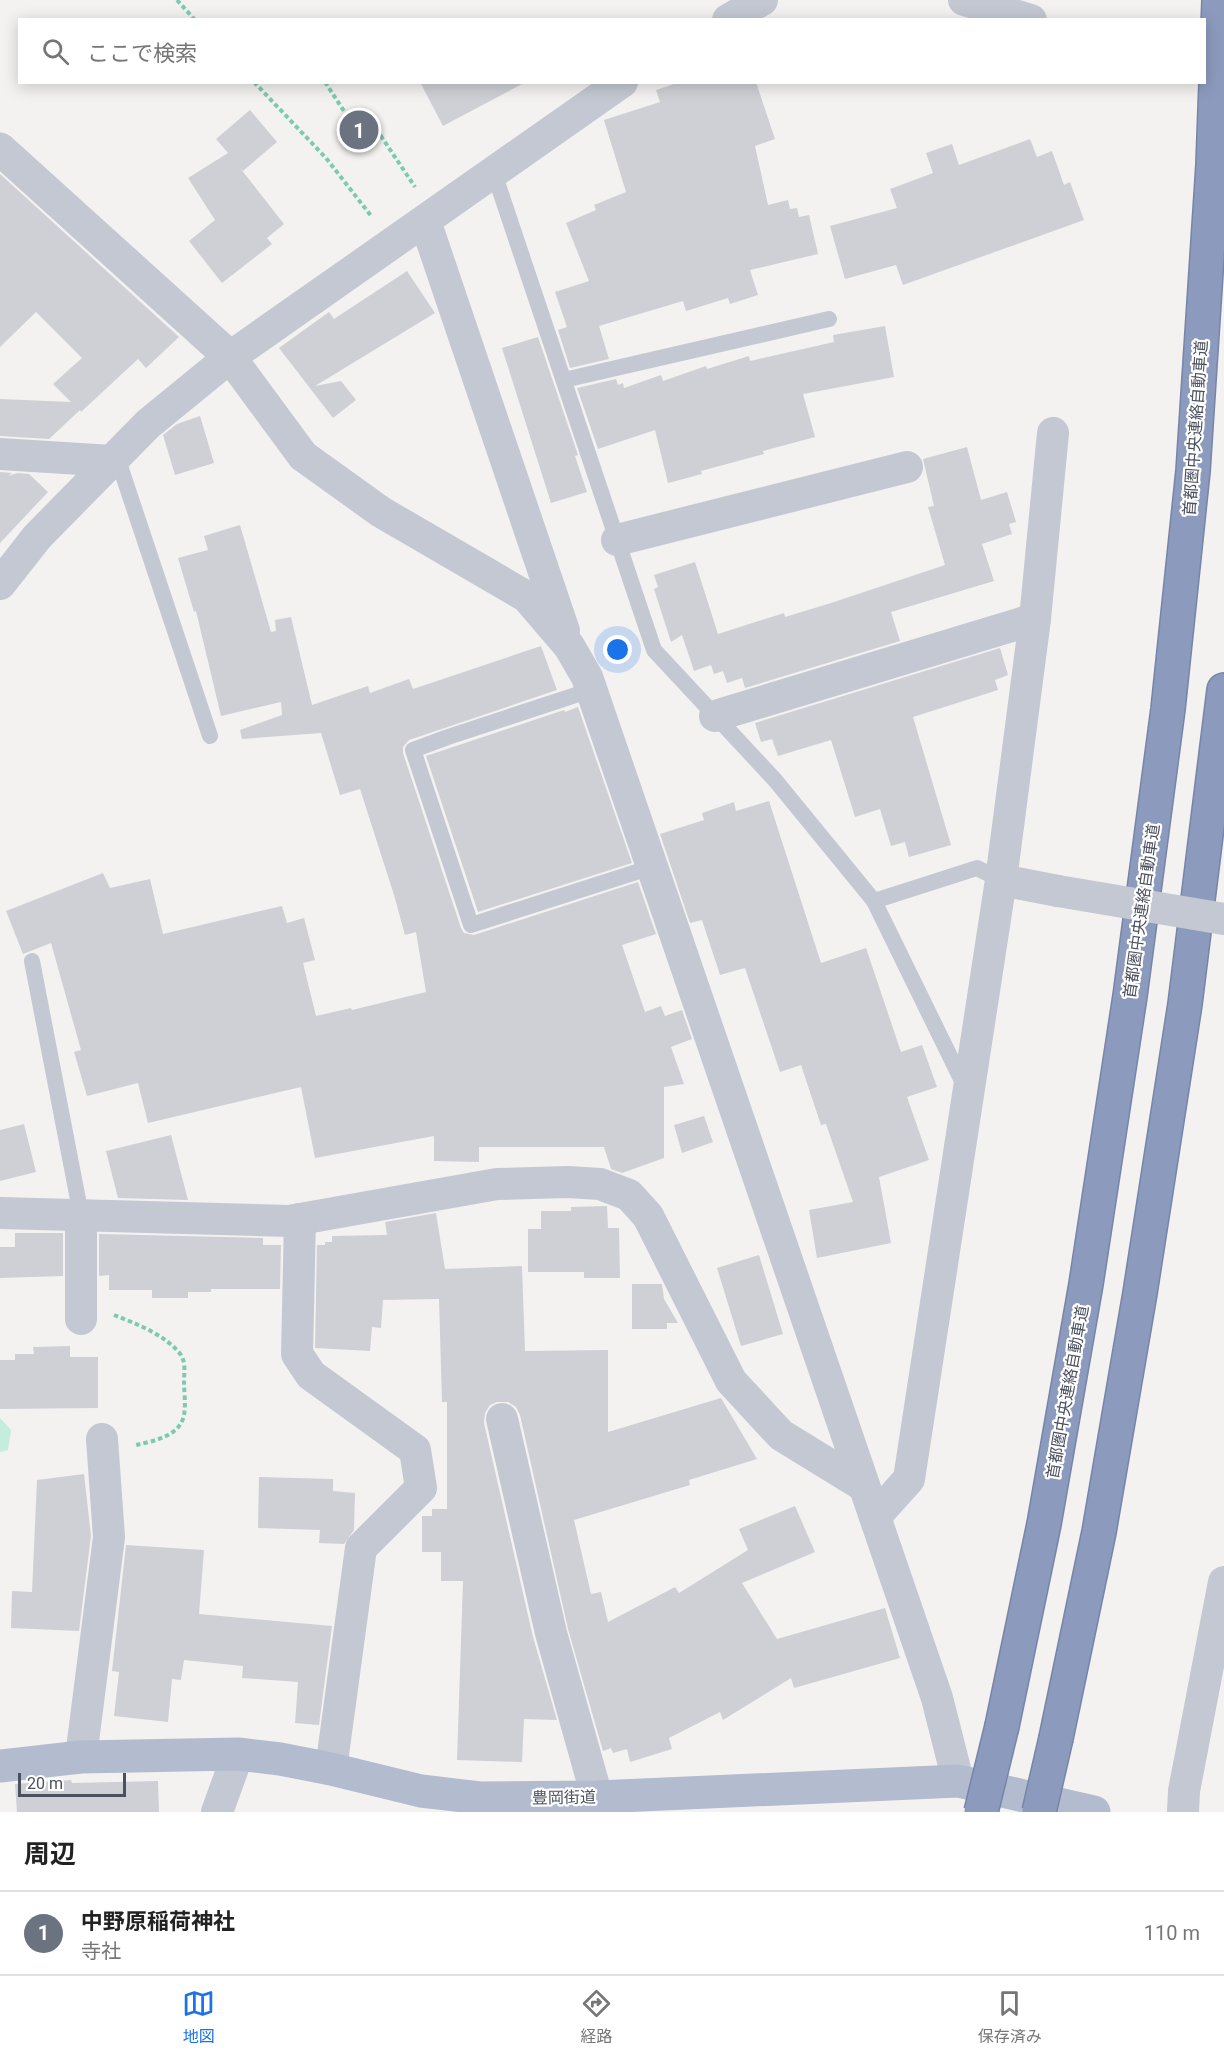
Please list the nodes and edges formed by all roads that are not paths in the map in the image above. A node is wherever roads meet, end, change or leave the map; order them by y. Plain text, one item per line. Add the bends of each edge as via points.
1 (964, 0) edge
2 (1219, 0) edge
3 (757, 1) edge
4 (731, 18) edge
5 (1024, 18) edge
6 (619, 84) edge
7 (3, 156) edge
8 (494, 172) junction
9 (429, 218) junction
10 (829, 320) dead end
11 (230, 357) junction
12 (564, 380) junction
13 (1053, 433) dead end
14 (0, 454) edge
15 (114, 459) junction
16 (907, 467) dead end
17 (617, 540) junction
18 (0, 584) edge
19 (1035, 619) junction
20 (569, 646) junction
21 (591, 690) junction
22 (1224, 690) edge
23 (715, 716) junction
24 (210, 736) dead end
25 (652, 867) junction
26 (1001, 880) junction
27 (874, 901) junction
28 (1224, 919) edge
29 (32, 962) dead end
30 (969, 1095) junction
31 (0, 1213) edge
32 (81, 1215) junction
33 (300, 1219) junction
34 (81, 1312) road end
35 (501, 1419) dead end
36 (102, 1444) road end
37 (864, 1486) junction
38 (875, 1517) junction
39 (1224, 1582) edge
40 (238, 1754) junction
41 (81, 1757) junction
42 (0, 1766) edge
43 (331, 1769) junction
44 (958, 1781) junction
45 (597, 1797) junction
46 (485, 1805) edge
47 (218, 1812) edge
48 (981, 1812) edge
49 (1039, 1812) edge
50 (1094, 1812) edge
51 (1184, 1812) edge

1 - 5 street
2 - 48 highway, 首都圏中央連絡自動車道, bridge via 1213,165 1193,471 1168,709 1086,1284 1044,1524
3 - 4 street
6 - 8 street
7 - 11 street
8 - 9 street
8 - 12 lane
9 - 11 street
9 - 20 street
10 - 12 lane
11 - 15 street via 148,424
11 - 20 street via 303,456 381,512 526,597
12 - 17 lane
13 - 19 street
14 - 15 street
15 - 18 street via 37,537
15 - 24 lane
16 - 17 street
17 - 23 lane via 654,650
19 - 23 street
19 - 26 street
20 - 21 street
21 - 25 street
21 - 25 lane via 413,750 471,925
22 - 49 highway, bridge via 1185,1004 1143,1270 1099,1532
23 - 27 lane via 775,780
25 - 37 street
26 - 27 lane via 977,868
26 - 28 street, bridge
26 - 30 street
27 - 30 lane
29 - 32 lane
30 - 38 street via 909,1479
31 - 32 street
32 - 33 street
32 - 34 street
33 - 37 street via 497,1184 600,1184 628,1195 648,1216 731,1381 781,1435
33 - 43 street via 297,1354 311,1375 415,1450 421,1488 361,1548
35 - 45 street via 551,1633
36 - 41 street via 109,1537
37 - 38 street
38 - 44 street via 937,1698
39 - 51 street via 1184,1791
40 - 41 main road, 豊岡街道
40 - 43 main road, 豊岡街道
40 - 47 street
41 - 42 main road, 豊岡街道
43 - 46 main road, 豊岡街道
44 - 45 main road, 豊岡街道
44 - 50 main road, 豊岡街道
45 - 46 main road, 豊岡街道

